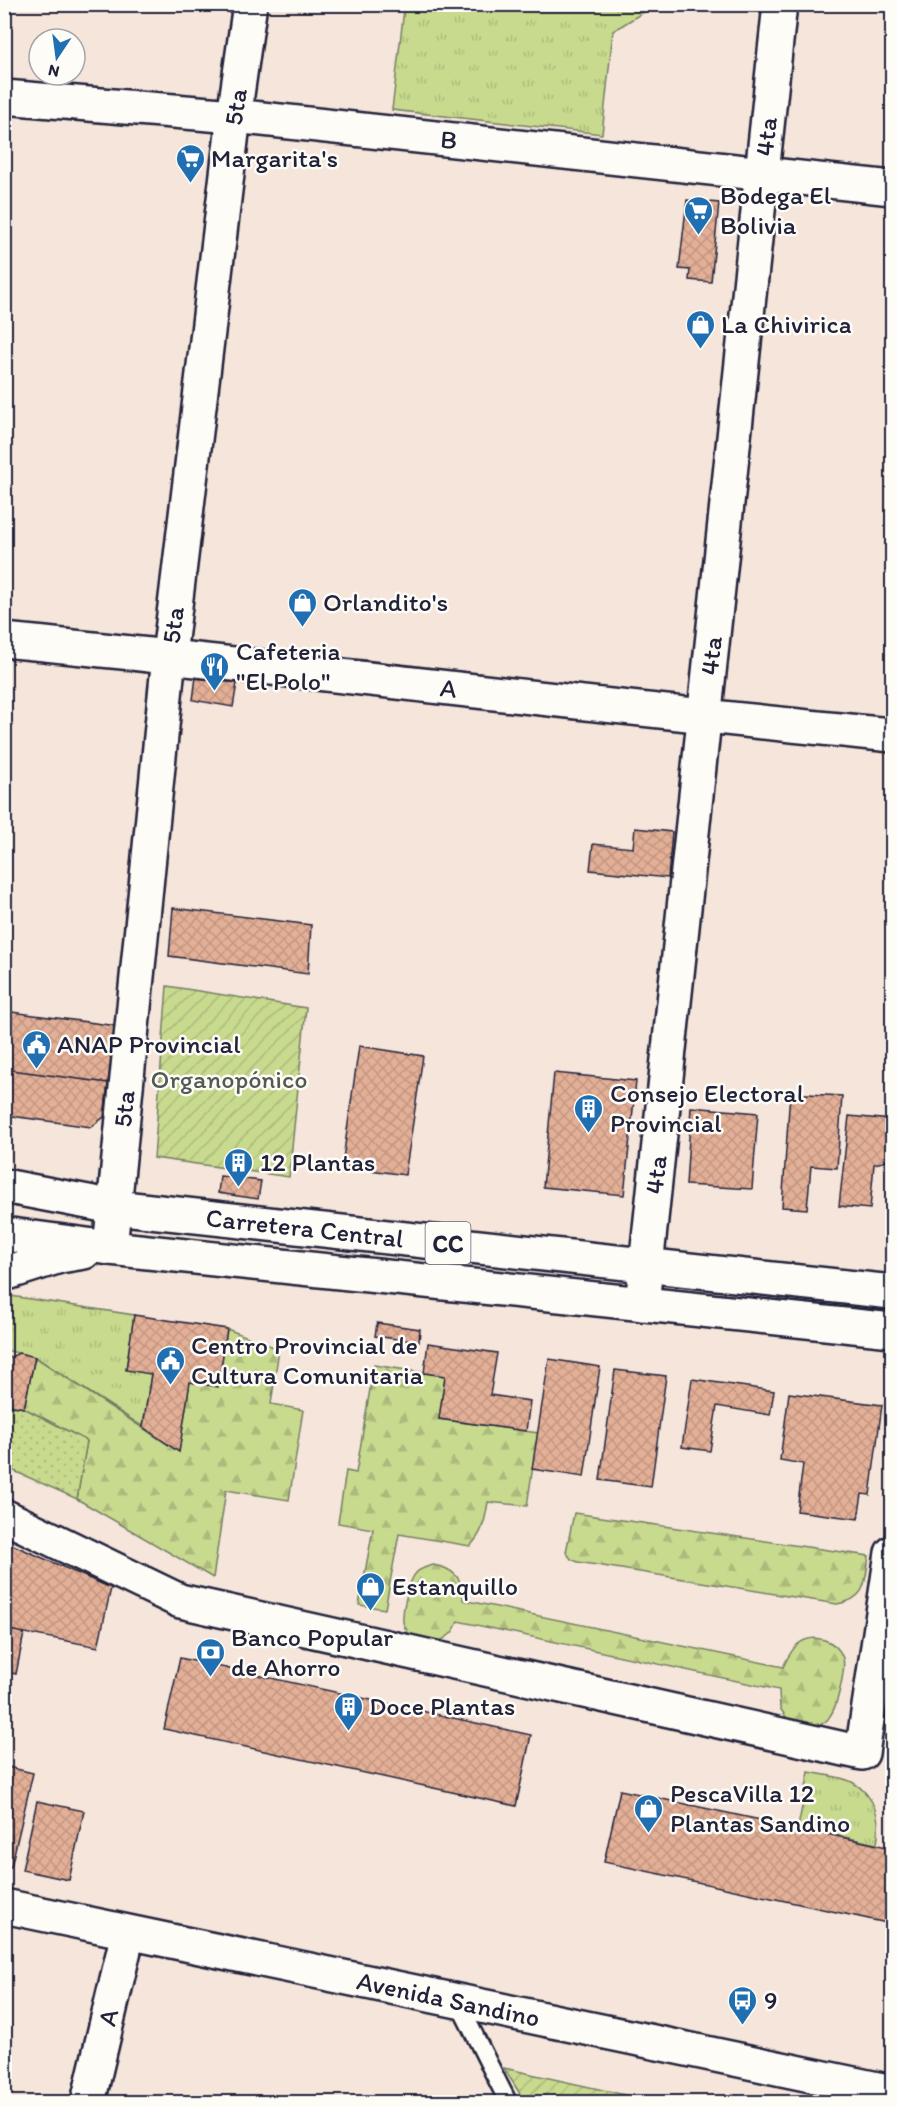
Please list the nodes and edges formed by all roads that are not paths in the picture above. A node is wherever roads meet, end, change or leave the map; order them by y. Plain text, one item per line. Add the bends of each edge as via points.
1 (250, 4) edge
2 (780, 4) edge
3 (4, 97) edge
4 (234, 116) junction
5 (762, 173) junction
6 (892, 188) edge
7 (4, 640) edge
8 (169, 656) junction
9 (704, 717) junction
10 (892, 735) edge
11 (4, 1186) edge
12 (114, 1207) junction
13 (4, 1234) edge
14 (110, 1248) junction
15 (646, 1264) junction
16 (4, 1274) edge
17 (892, 1292) edge
18 (642, 1304) junction
19 (892, 1330) edge
20 (4, 1516) edge
21 (892, 1553) edge
22 (4, 1906) edge
23 (128, 1933) junction
24 (458, 2002) junction
25 (892, 2092) edge
26 (88, 2103) edge
27 (508, 2103) edge

1 - 4 street, 5ta
2 - 5 street, 4ta
3 - 4 street, B
4 - 5 street, B
4 - 8 street, 5ta
5 - 6 street, B
5 - 9 street, 4ta
7 - 8 street, A
8 - 9 street, A
8 - 12 street, 5ta
9 - 10 street, A
9 - 15 street, 4ta
11 - 12 street, Carretera Central / CC
12 - 14 street, 5ta
12 - 15 street, Carretera Central / CC
13 - 14 street, Carretera Central / CC
14 - 16 street via 60,1256
14 - 18 street, Carretera Central / CC
15 - 17 street, Carretera Central / CC
15 - 18 street, 4ta
18 - 19 street, Carretera Central / CC
20 - 21 street via 180,1601 862,1753
22 - 23 street, Avenida Sandino
23 - 24 street, Avenida Sandino
23 - 26 street, A
24 - 25 street, Avenida Sandino
24 - 27 lane

